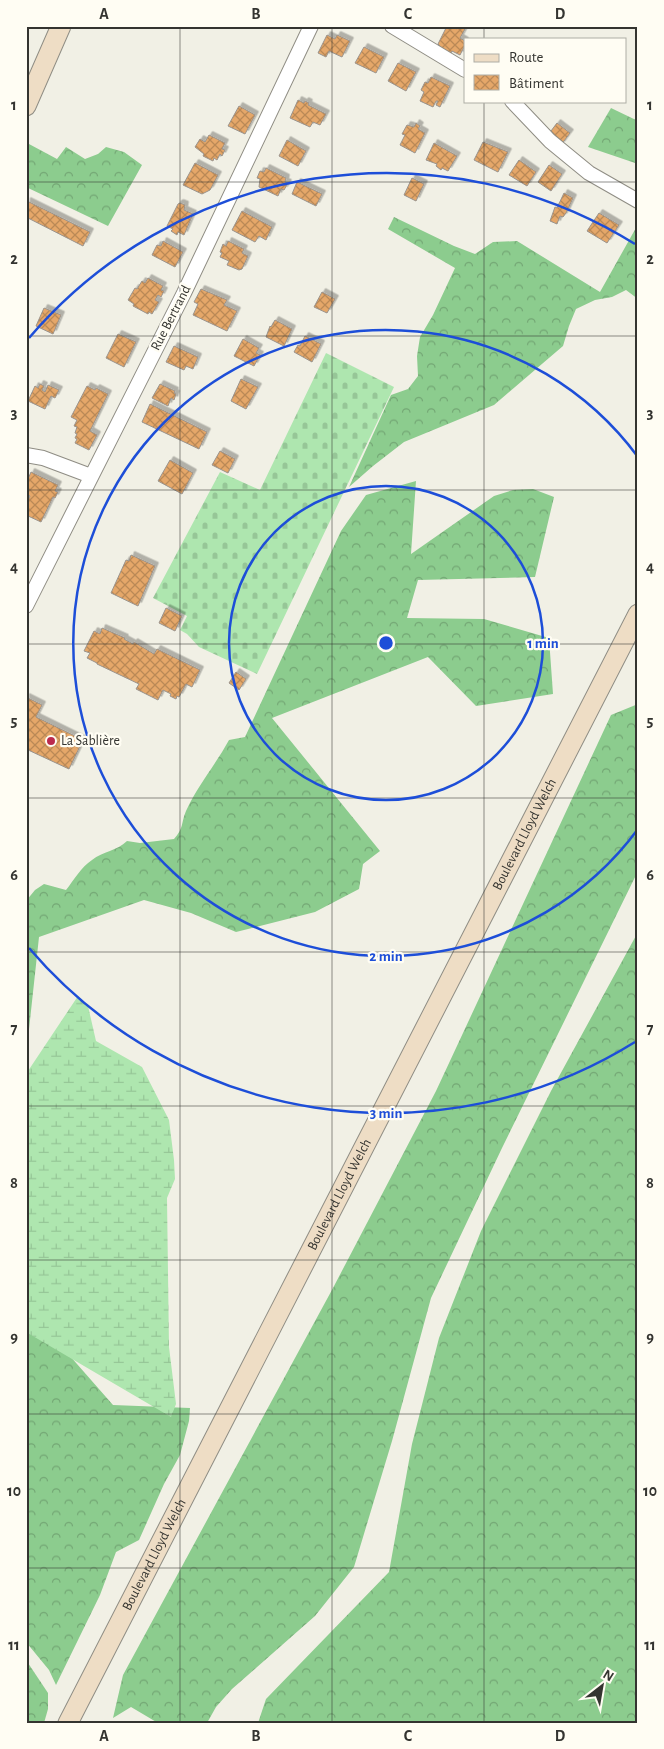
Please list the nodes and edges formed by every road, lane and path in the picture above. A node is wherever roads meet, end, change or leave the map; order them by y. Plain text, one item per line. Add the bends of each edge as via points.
1 (61, 26) edge
2 (311, 26) edge
3 (392, 26) edge
4 (464, 69) edge
5 (513, 102) edge
6 (26, 106) edge
7 (638, 201) edge
8 (26, 454) edge
9 (91, 476) junction
10 (26, 606) edge
11 (638, 614) edge
12 (68, 1723) edge

1 - 6 main road
2 - 9 street, Rue Bertrand via 184,293
3 - 4 street
5 - 7 street via 550,142 590,172
8 - 9 street
9 - 10 street, Rue Bertrand
11 - 12 main road, Boulevard Lloyd Welch

